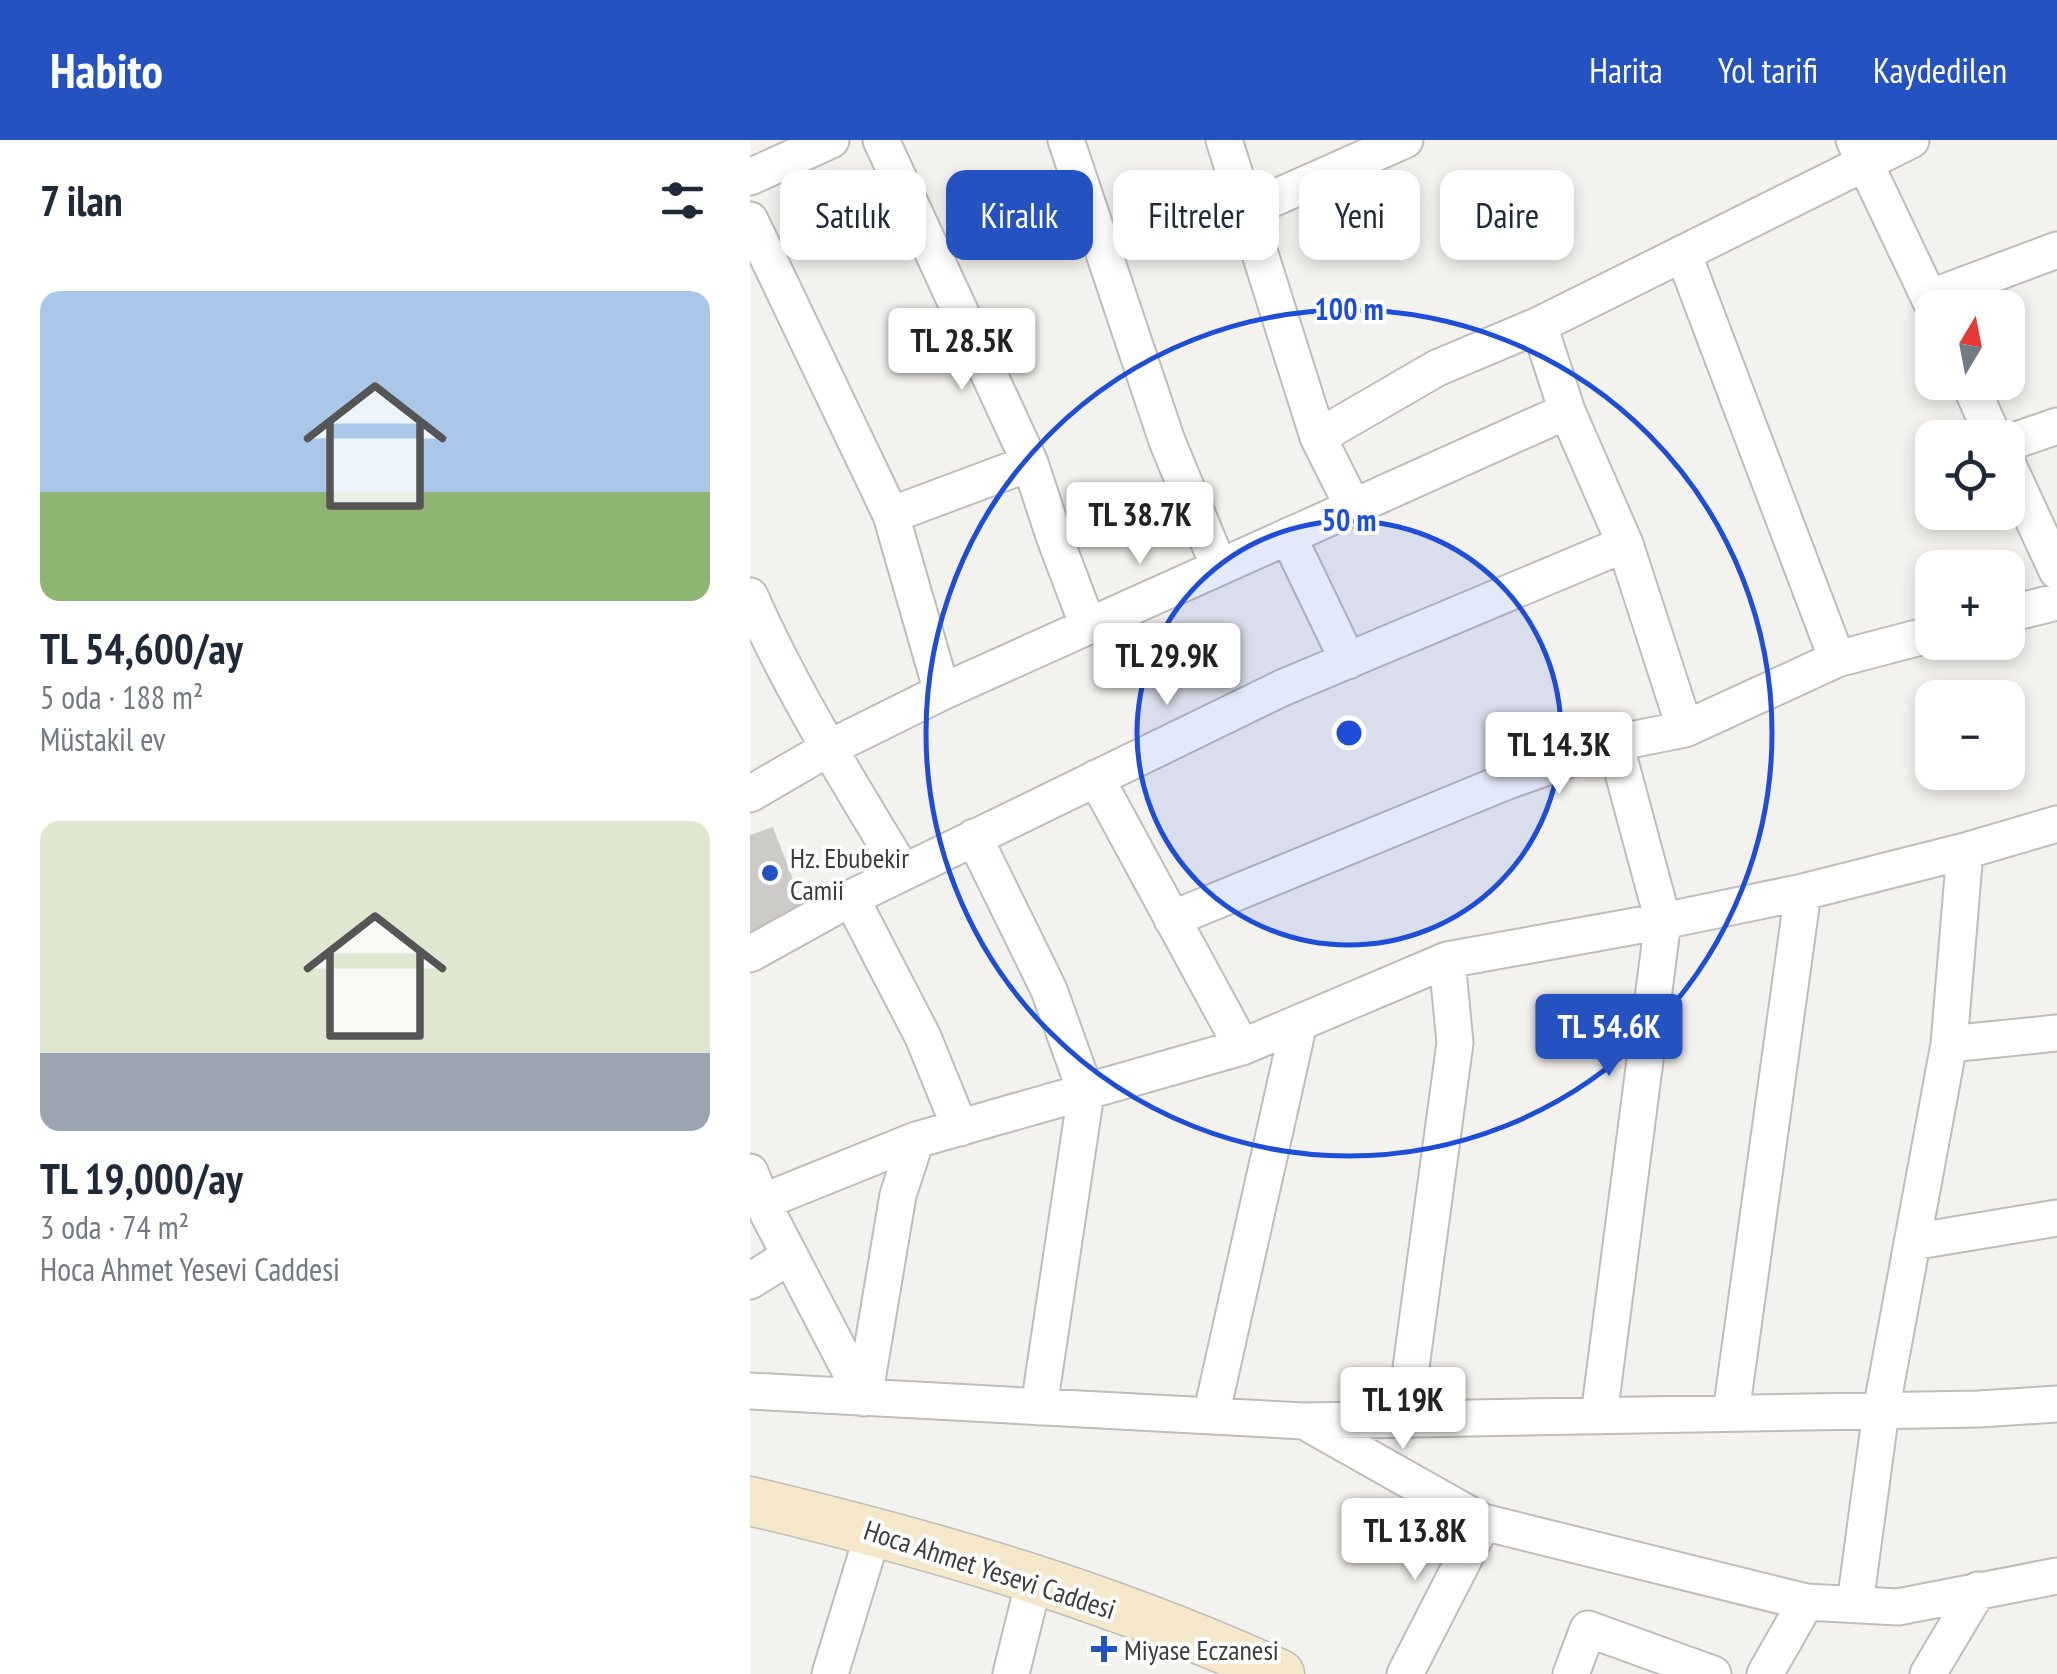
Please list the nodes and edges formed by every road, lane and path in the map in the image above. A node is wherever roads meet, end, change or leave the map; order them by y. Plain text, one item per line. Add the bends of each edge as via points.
1 (831, 140) edge
2 (881, 140) edge
3 (1066, 140) edge
4 (1224, 140) edge
5 (1405, 140) edge
6 (1911, 140) edge
7 (1860, 151) edge
8 (1233, 170) edge
9 (750, 177) edge
10 (1279, 195) edge
11 (750, 220) edge
12 (2057, 250) edge
13 (1683, 253) junction
14 (1262, 260) edge
15 (1926, 290) edge
16 (1963, 290) edge
17 (1539, 324) junction
18 (1567, 411) junction
19 (2057, 426) edge
20 (1318, 437) junction
21 (2025, 437) edge
22 (1030, 462) junction
23 (2025, 502) edge
24 (1353, 507) junction
25 (890, 516) junction
26 (1288, 536) junction
27 (1625, 544) junction
28 (1219, 567) junction
29 (2057, 571) edge
30 (751, 601) edge
31 (2057, 602) edge
32 (2025, 610) edge
33 (1088, 626) junction
34 (1915, 638) edge
35 (1836, 659) junction
36 (1348, 660) junction
37 (942, 692) junction
38 (1685, 728) junction
39 (1615, 743) junction
40 (829, 748) junction
41 (1096, 778) junction
42 (750, 794) edge
43 (2057, 824) edge
44 (974, 837) junction
45 (1965, 851) junction
46 (902, 872) junction
47 (1803, 892) junction
48 (850, 898) junction
49 (1172, 919) junction
50 (1662, 921) junction
51 (750, 954) edge
52 (1447, 960) junction
53 (1299, 1023) junction
54 (2057, 1033) edge
55 (1948, 1044) junction
56 (1242, 1047) junction
57 (1086, 1093) junction
58 (960, 1128) junction
59 (916, 1140) junction
60 (756, 1187) edge
61 (2057, 1218) edge
62 (1912, 1242) junction
63 (790, 1256) junction
64 (750, 1281) edge
65 (750, 1391) edge
66 (864, 1398) junction
67 (2057, 1404) edge
68 (1038, 1407) junction
69 (1881, 1410) junction
70 (1730, 1413) junction
71 (1211, 1416) junction
72 (1598, 1416) junction
73 (1404, 1419) junction
74 (1304, 1421) junction
75 (750, 1501) edge
76 (1483, 1522) junction
77 (874, 1530) junction
78 (2057, 1576) edge
79 (1035, 1578) junction
80 (1978, 1590) junction
81 (1806, 1602) junction
82 (1855, 1604) junction
83 (830, 1674) edge
84 (1012, 1674) edge
85 (1280, 1674) edge
86 (1405, 1674) edge
87 (1570, 1674) edge
88 (1713, 1674) edge
89 (1765, 1674) edge
90 (1928, 1674) edge

1 - 9 street
2 - 22 street
3 - 28 street via 1167,440
4 - 8 street
5 - 10 street
6 - 7 street
7 - 13 street
7 - 15 street
11 - 25 street
12 - 16 street
13 - 17 street
13 - 35 street
14 - 20 street
17 - 18 street
17 - 20 street via 1437,368
18 - 24 street
18 - 27 street
19 - 21 street
20 - 24 street
22 - 25 street
22 - 33 street
23 - 29 street
24 - 26 street
25 - 37 street
26 - 28 street
26 - 36 street
27 - 36 street
27 - 38 street
28 - 33 street
30 - 40 street
31 - 32 street
33 - 37 street
34 - 35 street
35 - 38 street
36 - 41 street
37 - 40 street
38 - 39 street
39 - 49 street
39 - 50 street
40 - 42 street
40 - 46 street
41 - 44 street
41 - 49 street
43 - 45 street
44 - 46 street
44 - 57 street via 1048,990
45 - 47 street
45 - 55 street
46 - 48 street
47 - 50 street
47 - 70 street
48 - 51 street
48 - 58 street
49 - 56 street
50 - 52 street
50 - 72 street
52 - 53 street
52 - 73 street via 1456,1043
53 - 56 street
53 - 71 street
54 - 55 street
55 - 62 street
56 - 57 street
57 - 58 street
57 - 68 street
58 - 59 street
59 - 60 street
59 - 66 street via 898,1195
60 - 63 street
61 - 62 street
62 - 69 street
63 - 64 street
63 - 66 street
65 - 66 street
66 - 68 street
67 - 69 street
68 - 71 street
69 - 70 street
69 - 82 street
70 - 72 street
71 - 74 street
72 - 73 street
73 - 74 street
74 - 76 street
75 - 77 main road, Hoca Ahmet Yesevi Caddesi
76 - 81 street
76 - 86 street
77 - 79 main road, Hoca Ahmet Yesevi Caddesi
77 - 83 street
78 - 80 street
79 - 84 street
79 - 85 main road, Hoca Ahmet Yesevi Caddesi
80 - 82 street via 1898,1606
80 - 90 street
81 - 82 street
81 - 89 street
87 - 88 street via 1588,1629

